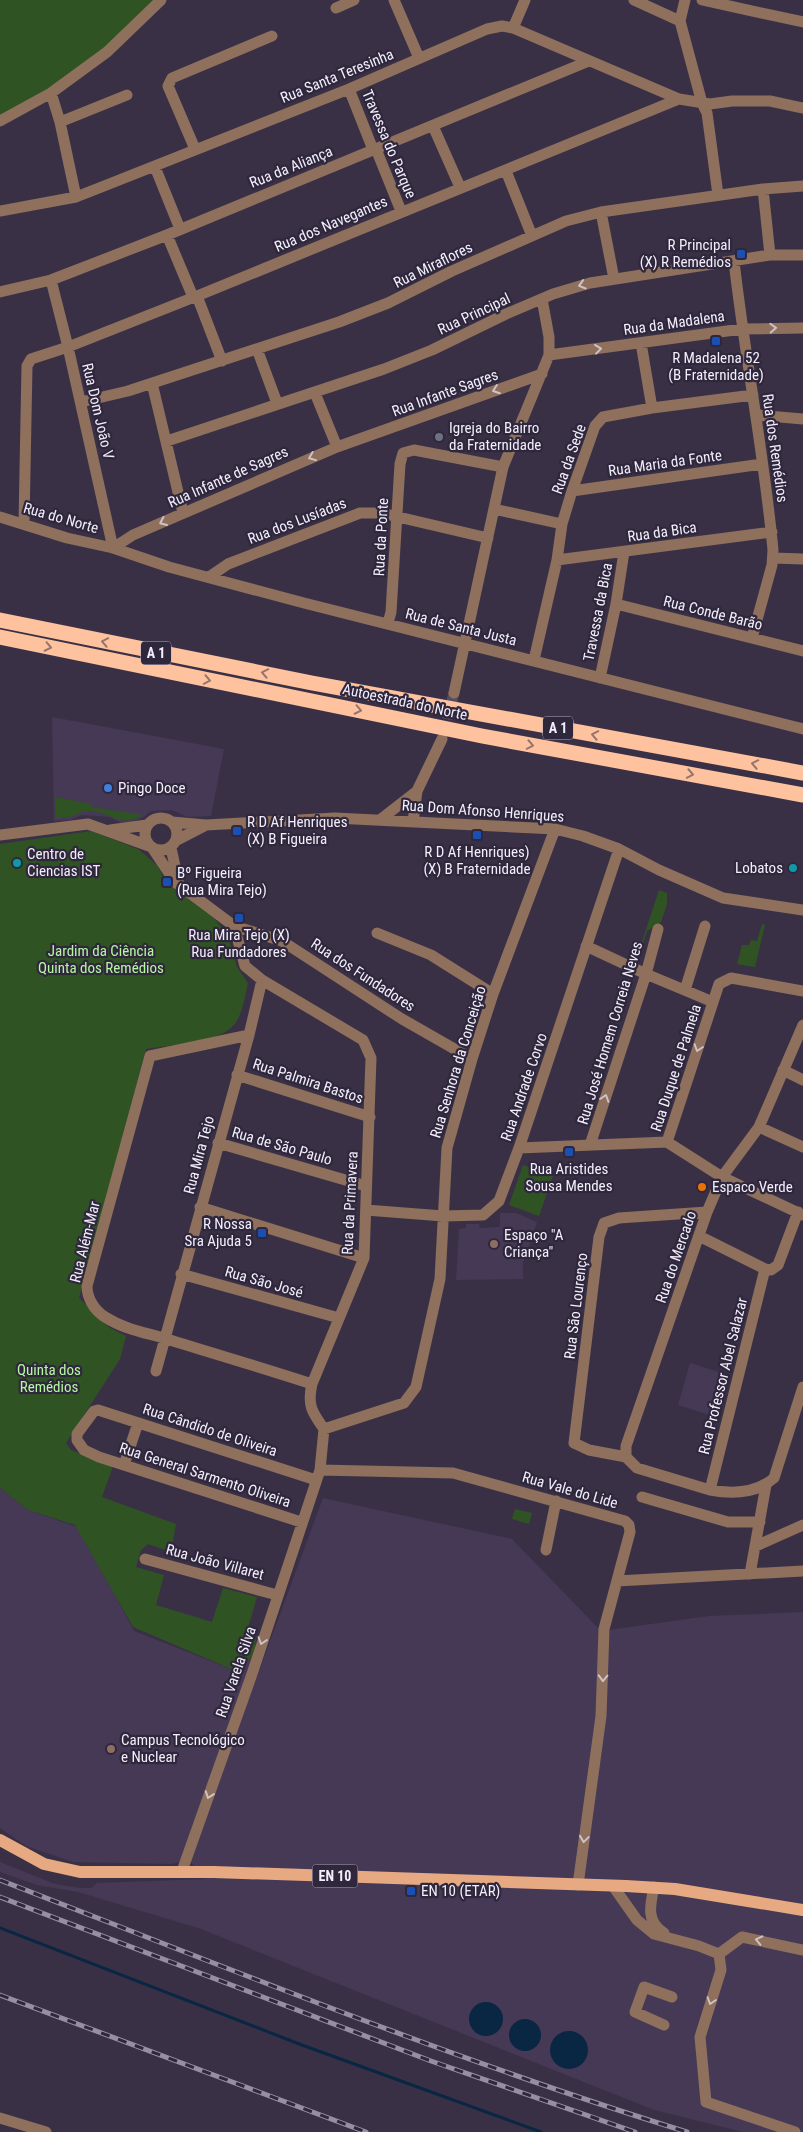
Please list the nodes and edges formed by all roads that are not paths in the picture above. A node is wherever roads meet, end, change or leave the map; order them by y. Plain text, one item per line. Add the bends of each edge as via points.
1 (161, 0) edge
2 (354, 0) edge
3 (394, 0) edge
4 (525, 0) edge
5 (634, 0) edge
6 (685, 0) edge
7 (702, 0) edge
8 (336, 8) dead end
9 (680, 20) junction
10 (803, 22) edge
11 (513, 28) junction
12 (272, 36) dead end
13 (419, 58) junction
14 (589, 61) junction
15 (349, 88) junction
16 (51, 93) junction
17 (127, 95) dead end
18 (679, 99) junction
19 (702, 102) junction
20 (803, 108) edge
21 (0, 121) edge
22 (60, 122) junction
23 (433, 126) junction
24 (195, 149) junction
25 (376, 149) junction
26 (155, 166) junction
27 (506, 171) junction
28 (803, 186) edge
29 (460, 187) junction
30 (763, 189) junction
31 (718, 195) junction
32 (76, 197) junction
33 (0, 211) edge
34 (401, 211) junction
35 (601, 212) junction
36 (180, 229) junction
37 (168, 235) junction
38 (532, 236) junction
39 (803, 255) edge
40 (770, 256) junction
41 (734, 261) junction
42 (614, 279) junction
43 (51, 280) junction
44 (0, 292) edge
45 (195, 296) junction
46 (542, 299) junction
47 (803, 328) edge
48 (742, 329) junction
49 (641, 343) junction
50 (68, 347) junction
51 (257, 349) junction
52 (549, 355) junction
53 (222, 361) junction
54 (542, 374) junction
55 (152, 383) junction
56 (315, 392) junction
57 (753, 395) junction
58 (81, 402) junction
59 (277, 403) junction
60 (652, 408) junction
61 (757, 415) junction
62 (803, 419) edge
63 (358, 440) joint
64 (166, 441) junction
65 (337, 447) junction
66 (762, 464) junction
67 (503, 467) junction
68 (572, 491) junction
69 (494, 509) junction
70 (183, 513) junction
71 (397, 516) junction
72 (0, 517) edge
73 (24, 523) junction
74 (562, 524) junction
75 (772, 532) junction
76 (488, 538) junction
77 (113, 548) junction
78 (624, 552) junction
79 (773, 558) junction
80 (557, 560) junction
81 (803, 560) edge
82 (209, 576) junction
83 (616, 604) junction
84 (0, 620) edge
85 (388, 623) junction
86 (0, 637) edge
87 (752, 638) junction
88 (464, 644) junction
89 (803, 651) edge
90 (534, 660) junction
91 (600, 678) junction
92 (454, 693) tunnel mouth
93 (803, 729) edge
94 (442, 739) tunnel mouth
95 (803, 774) edge
96 (417, 791) junction
97 (803, 795) edge
98 (381, 819) junction
99 (172, 822) junction
100 (413, 822) junction
101 (147, 825) junction
102 (206, 825) junction
103 (554, 829) junction
104 (110, 830) junction
105 (0, 835) edge
106 (174, 844) junction
107 (151, 848) junction
108 (620, 849) junction
109 (181, 886) junction
110 (803, 910) edge
111 (234, 926) junction
112 (705, 926) dead end
113 (658, 929) dead end
114 (377, 933) dead end
115 (586, 946) junction
116 (646, 974) junction
117 (262, 980) junction
118 (685, 990) junction
119 (803, 991) edge
120 (493, 994) junction
121 (713, 1002) junction
122 (803, 1025) edge
123 (249, 1035) junction
124 (472, 1059) junction
125 (783, 1070) junction
126 (237, 1075) junction
127 (803, 1080) edge
128 (370, 1117) junction
129 (759, 1127) junction
130 (667, 1142) junction
131 (218, 1144) junction
132 (590, 1145) junction
133 (519, 1148) junction
134 (803, 1148) edge
135 (722, 1177) junction
136 (366, 1186) junction
137 (200, 1208) junction
138 (366, 1210) junction
139 (707, 1212) junction
140 (800, 1214) edge
141 (443, 1216) junction
142 (699, 1236) junction
143 (364, 1258) junction
144 (765, 1269) junction
145 (181, 1274) junction
146 (339, 1318) junction
147 (164, 1338) junction
148 (156, 1371) dead end
149 (312, 1384) junction
150 (803, 1388) edge
151 (94, 1411) joint
152 (138, 1423) junction
153 (324, 1429) junction
154 (626, 1457) junction
155 (124, 1465) junction
156 (318, 1475) junction
157 (766, 1485) junction
158 (710, 1490) junction
159 (642, 1497) dead end
160 (556, 1501) junction
161 (301, 1522) junction
162 (760, 1522) junction
163 (803, 1526) edge
164 (756, 1546) junction
165 (546, 1550) dead end
166 (145, 1560) dead end
167 (803, 1571) edge
168 (750, 1574) junction
169 (617, 1581) junction
170 (277, 1594) junction
171 (0, 1840) edge
172 (182, 1872) junction
173 (578, 1885) junction
174 (613, 1886) junction
175 (654, 1887) junction
176 (803, 1910) edge
177 (676, 1940) junction
178 (803, 1950) edge
179 (719, 1954) junction
180 (672, 1997) dead end
181 (664, 2025) dead end
182 (0, 2118) edge
183 (46, 2132) edge
184 (795, 2132) edge

1 - 16 street via 107,52
2 - 8 street
3 - 13 street
4 - 11 street
5 - 9 street
6 - 9 street
7 - 10 street
9 - 19 street
11 - 13 street, Rua Santa Teresinha via 487,29
11 - 14 street, Rua Santa Teresinha
12 - 24 street via 172,78 168,86
13 - 15 street, Rua Santa Teresinha
14 - 18 street, Rua Santa Teresinha
14 - 23 street, Rua da Aliança
15 - 24 street, Rua Santa Teresinha
15 - 25 street, Travessa do Parque via 372,147
16 - 21 street
16 - 22 street
17 - 22 street
18 - 19 street
18 - 27 street, Rua dos Navegantes
19 - 20 street via 762,101
19 - 31 street via 707,113
22 - 32 street
23 - 25 street, Rua da Aliança
23 - 29 street
24 - 26 street, Rua Santa Teresinha
25 - 34 street, Travessa do Parque
25 - 36 street, Rua da Aliança
26 - 32 street, Rua Santa Teresinha
26 - 36 street
27 - 29 street, Rua dos Navegantes
27 - 38 street
28 - 30 street, Rua Miraflores
29 - 34 street, Rua dos Navegantes
30 - 31 street, Rua Miraflores
30 - 40 street
31 - 35 street, Rua Miraflores
32 - 33 street, Rua Santa Teresinha
34 - 45 street, Rua dos Navegantes
35 - 38 street, Rua Miraflores via 566,221
35 - 42 street
36 - 37 street, Rua da Aliança
37 - 43 street, Rua da Aliança
37 - 45 street
38 - 51 street, Rua Miraflores via 388,303
39 - 40 street, Rua Principal
40 - 41 street, Rua Principal
41 - 42 street, Rua Principal
41 - 48 street, Rua dos Remédios
42 -> 46 street, Rua Principal via 590,283
43 - 44 street, Rua da Aliança
43 - 50 street, Rua Dom João V
45 - 50 street, Rua dos Navegantes
45 - 53 street
46 - 52 street
46 - 56 street, Rua Principal via 432,350
48 -> 47 street, Rua da Madalena
48 - 49 street, Rua da Madalena
48 - 57 street, Rua dos Remédios
52 -> 49 street, Rua da Madalena
49 - 60 street
50 - 58 street, Rua Dom João V
50 - 73 street, Rua dos Navegantes via 31,360 27,366
51 - 53 street, Rua Miraflores
51 - 59 street
52 - 54 street
53 - 55 street, Rua Miraflores
54 -> 63 street, Rua Infante Sagres
54 - 67 street
55 - 58 street, Rua Miraflores
55 - 64 street
56 - 59 street, Rua Principal
56 - 65 street
57 - 60 street, Rua da Sede
57 - 61 street, Rua dos Remédios
58 - 77 street, Rua Dom João V
59 - 64 street, Rua Principal
60 - 68 street, Rua da Sede via 604,417 595,426
61 - 62 street
61 - 66 street, Rua dos Remédios
63 - 65 street, Rua Infante de Sagres
64 - 70 street
65 -> 70 street, Rua Infante de Sagres
66 - 68 street, Rua Maria da Fonte
66 - 75 street, Rua dos Remédios
67 - 69 street
67 - 71 street, Rua da Ponte via 414,450 403,453
68 - 74 street, Rua da Sede
69 - 74 street
69 - 76 street
70 -> 77 street, Rua Infante de Sagres
71 - 76 street, Rua dos Lusíadas
71 - 82 street, Rua dos Lusíadas via 360,513 228,564
71 - 85 street, Rua da Ponte
72 - 73 street, Rua do Norte
73 - 77 street, Rua do Norte via 67,538
74 - 80 street, Rua da Sede
75 - 78 street, Rua da Bica
75 - 79 street, Rua dos Remédios
76 - 88 street
77 - 82 street, Rua de Santa Justa via 169,567
78 - 80 street, Rua da Bica
78 - 83 street, Travessa da Bica
79 - 81 street
79 - 87 street, Rua dos Remédios
80 - 90 street, Rua da Sede
82 - 85 street, Rua de Santa Justa
83 - 87 street, Rua Conde Barão
83 - 91 street, Travessa da Bica
95 -> 84 highway, Autoestrada do Norte / A 1 via 312,683
85 - 88 street, Rua de Santa Justa
86 -> 97 highway, Autoestrada do Norte / A 1 via 473,734
87 - 89 street, Rua Conde Barão
88 - 90 street, Rua de Santa Justa
88 - 92 street
90 - 91 street, Rua de Santa Justa
91 - 93 street, Rua de Santa Justa
94 - 96 street
96 - 98 street
96 - 100 street
98 - 100 street, Rua Dom Afonso Henriques
98 - 102 street, Rua Dom Afonso Henriques via 335,818
99 - 101 street via 159,818
99 - 102 street, Rua Dom Afonso Henriques
99 - 106 street via 177,830
100 - 103 street, Rua Dom Afonso Henriques
101 - 104 street
101 - 107 street via 144,836
102 - 106 street, Rua Dom Afonso Henriques
103 - 108 street, Rua Dom Afonso Henriques
103 - 120 street, Rua Senhora da Conceição
104 - 105 street via 88,824
104 - 107 street
106 - 107 street via 165,850
106 - 109 street via 177,879
107 - 109 street via 171,878
108 - 110 street, Rua Dom Afonso Henriques via 723,898
108 - 115 street, Rua Andrade Corvo
109 - 111 street
111 - 117 street, Rua da Primavera via 245,966
111 - 124 street, Rua dos Fundadores via 282,941 402,1019
112 - 118 street
113 - 116 street, Rua José Homem Correia Neves
114 - 120 street via 431,955
115 - 116 street
115 - 133 street, Rua Andrade Corvo
116 - 118 street
132 -> 116 street, Rua José Homem Correia Neves
117 - 123 street, Rua Mira Tejo
117 - 128 street, Rua da Primavera via 363,1040 371,1058
118 - 121 street
119 - 121 street, Rua Duque de Palmela via 731,978 719,984
120 - 124 street, Rua Senhora da Conceição
121 -> 130 street, Rua Duque de Palmela
122 - 125 street, Rua do Mercado
123 - 126 street, Rua Mira Tejo
123 - 147 street, Rua Além-Mar via 150,1056 87,1294 103,1316 126,1329
124 - 141 street, Rua Senhora da Conceição via 447,1148
125 - 127 street
125 - 129 street, Rua do Mercado
126 - 128 street, Rua Palmira Bastos
126 - 131 street, Rua Mira Tejo
128 - 136 street, Rua da Primavera
129 - 134 street
129 - 135 street, Rua do Mercado
130 - 132 street
130 - 135 street
131 - 136 street, Rua de São Paulo
131 - 137 street, Rua Mira Tejo
132 - 133 street
133 - 141 street, Rua Andrade Corvo via 499,1201 483,1215
135 - 139 street, Rua do Mercado
135 - 140 street
136 - 138 street, Rua da Primavera
137 - 143 street
137 - 145 street, Rua Mira Tejo
138 - 141 street, Rua Andrade Corvo
138 - 143 street, Rua da Primavera
139 - 142 street, Rua do Mercado
139 - 154 street, Rua São Lourenço via 618,1218 604,1223 599,1237 574,1443 589,1450
140 - 144 street via 778,1265 771,1270
141 - 153 street, Rua Senhora da Conceição via 440,1279 416,1387 404,1403
142 - 144 street
142 - 154 street, Rua do Mercado via 626,1446
143 - 146 street, Rua da Primavera
144 - 158 street, Rua Professor Abel Salazar
145 - 146 street, Rua São José
145 - 147 street, Rua Mira Tejo
146 - 149 street, Rua da Primavera
147 - 148 street, Rua Mira Tejo
147 - 149 street, Rua Além-Mar
149 - 153 street, Rua da Primavera via 310,1410
150 - 157 street via 774,1478
151 - 152 street, Rua Cândido de Oliveira
151 - 155 street, Rua General Sarmento Oliveira via 77,1440 84,1450
152 - 155 street
152 - 156 street, Rua Cândido de Oliveira
153 - 156 street
154 - 158 street via 637,1468
155 - 161 street, Rua General Sarmento Oliveira
156 - 160 street, Rua Vale do Lide via 453,1473
156 - 161 street
157 - 158 street via 745,1492
157 - 162 street
159 - 162 street via 728,1522
160 - 165 street
160 - 169 street, Rua Vale do Lide via 625,1521 629,1525
161 - 170 street
162 - 164 street
163 - 164 street
164 - 168 street
166 - 170 street, Rua João Villaret
167 - 168 street
168 - 169 street
169 -> 173 street, Rua Vale do Lide via 604,1629 601,1716
170 -> 172 street, Rua Varela Silva
171 - 172 main road, EN 10 via 29,1857 60,1869
172 - 173 main road, EN 10
173 - 174 main road, EN 10
174 - 175 main road, EN 10
174 - 177 street via 637,1920 654,1934
175 - 176 main road, EN 10
175 - 177 street via 650,1905 655,1928
177 - 179 street
178 -> 179 street via 742,1937
179 -> 184 street via 721,1970 700,2037 706,2102
180 - 181 street via 644,1987 635,2012
182 - 183 street

